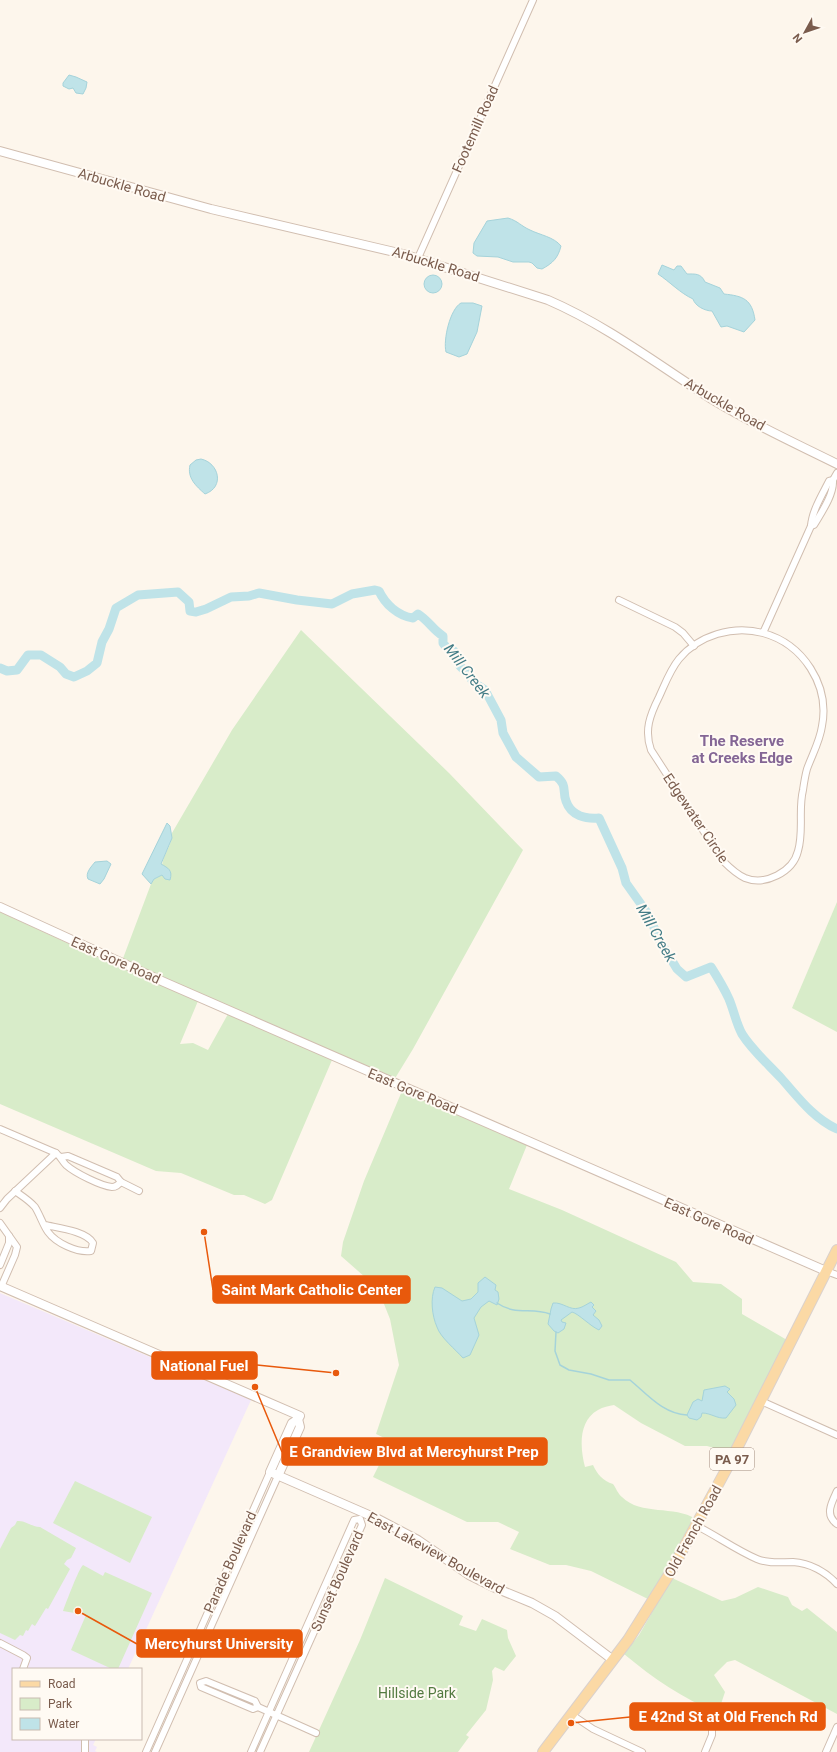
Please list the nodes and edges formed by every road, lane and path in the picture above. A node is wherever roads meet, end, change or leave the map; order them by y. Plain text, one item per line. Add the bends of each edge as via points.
1 (533, 0) edge
2 (0, 151) edge
3 (418, 258) junction
4 (837, 464) edge
5 (837, 473) edge
6 (619, 600) dead end
7 (763, 633) junction
8 (694, 646) junction
9 (0, 907) edge
10 (0, 1129) edge
11 (56, 1153) junction
12 (62, 1157) junction
13 (120, 1182) junction
14 (15, 1191) junction
15 (139, 1191) dead end
16 (1, 1204) edge
17 (0, 1223) edge
18 (45, 1225) junction
19 (8, 1236) junction
20 (837, 1250) edge
21 (0, 1265) edge
22 (826, 1271) junction
23 (837, 1275) edge
24 (1, 1287) edge
25 (761, 1401) junction
26 (299, 1417) junction
27 (837, 1435) edge
28 (270, 1472) junction
29 (278, 1476) junction
30 (837, 1491) edge
31 (362, 1516) junction
32 (837, 1524) edge
33 (697, 1526) junction
34 (837, 1584) edge
35 (0, 1643) edge
36 (613, 1660) junction
37 (23, 1668) edge
38 (180, 1674) junction
39 (189, 1678) junction
40 (268, 1712) junction
41 (572, 1715) junction
42 (276, 1716) junction
43 (712, 1722) dead end
44 (837, 1727) edge
45 (316, 1733) dead end
46 (85, 1740) edge
47 (84, 1752) edge
48 (146, 1752) edge
49 (155, 1752) edge
50 (251, 1752) edge
51 (260, 1752) edge
52 (543, 1752) edge
53 (642, 1752) edge
54 (705, 1752) edge
55 (826, 1752) edge

1 - 3 street, Footemill Road
2 - 3 street, Arbuckle Road via 211,210
3 - 4 street, Arbuckle Road via 558,304 615,336 715,401
5 - 7 street via 829,498 811,526
6 - 8 street via 675,627
7 - 8 street, Edgewater Circle via 743,630 721,632
7 - 8 street, Edgewater Circle via 796,651 809,666 823,699 824,716 802,794 797,854 785,870 765,880 746,878 733,871 723,861 649,746 647,734 651,714 672,669 680,657
9 - 22 street, East Gore Road via 164,982
10 - 11 street
11 - 12 street
11 - 14 street
12 - 13 street via 68,1156 117,1177
12 - 13 street via 64,1164 84,1177 111,1187 117,1186
13 - 15 street
14 - 16 street
14 - 18 street via 30,1202
17 - 19 street
18 - 18 street via 47,1232 59,1242 80,1250 91,1251 93,1243 88,1237
19 - 21 street via 9,1243
19 - 24 street via 16,1244 16,1251
20 - 22 main road, Old French Road / PA 97
22 - 23 street
22 - 25 main road, Old French Road / PA 97
24 - 26 street
25 - 27 street
25 - 33 main road, Old French Road / PA 97
26 - 28 street, Parade Boulevard via 292,1423
26 - 29 street, Parade Boulevard via 300,1427
28 - 29 street, East Lakeview Boulevard
28 - 38 street, Parade Boulevard
29 - 31 street, East Lakeview Boulevard
29 - 39 street, Parade Boulevard
30 - 32 street via 829,1508 831,1519
31 - 36 street, East Lakeview Boulevard via 425,1544 482,1582 548,1612 571,1626
31 - 40 street, Sunset Boulevard via 354,1520
31 - 42 street, Sunset Boulevard via 362,1525
33 - 34 street via 757,1559 809,1565 823,1572
33 - 36 main road, Old French Road / PA 97 via 647,1613
35 - 37 street via 27,1658
36 - 41 main road, Old French Road / PA 97
38 - 39 street
38 - 48 street, Parade Boulevard
39 - 40 street via 200,1683 206,1681 255,1701 258,1707
39 - 49 street, Parade Boulevard
40 - 42 street
40 - 50 street, Sunset Boulevard
41 - 52 main road, Old French Road / PA 97
41 - 53 street via 593,1729
42 - 45 street
42 - 51 street, Sunset Boulevard
43 - 54 street via 712,1735
44 - 55 street
46 - 47 street

